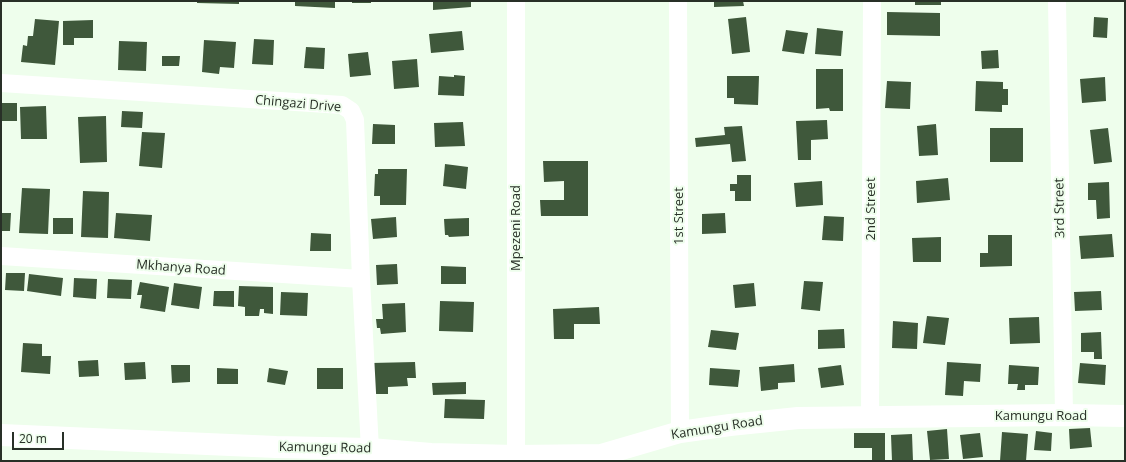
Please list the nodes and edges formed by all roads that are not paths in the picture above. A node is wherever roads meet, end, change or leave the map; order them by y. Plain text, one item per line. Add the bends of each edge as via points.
1 (516, 1) edge
2 (678, 1) edge
3 (872, 1) edge
4 (1056, 1) edge
5 (1, 83) edge
6 (1, 256) edge
7 (361, 279) junction
8 (1064, 415) junction
9 (1125, 416) edge
10 (870, 418) junction
11 (680, 432) junction
12 (1, 435) edge
13 (370, 449) junction
14 (276, 454) edge
15 (516, 456) junction
16 (430, 458) edge
17 (601, 458) edge

1 - 15 street, Mpezeni Road
2 - 11 street, 1st Street
3 - 10 street, 2nd Street
4 - 8 street, 3rd Street
5 - 7 street, Chingazi Drive via 342,105 351,111 355,120
6 - 7 street, Mkhanya Road
7 - 13 street, Chingazi Drive
8 - 9 street, Kamungu Road
8 - 10 street, Kamungu Road
10 - 11 street, Kamungu Road via 798,418
11 - 17 street, Kamungu Road
12 - 14 street, Kamungu Road
13 - 14 street, Kamungu Road
13 - 16 street, Kamungu Road
15 - 16 street, Kamungu Road
15 - 17 street, Kamungu Road

